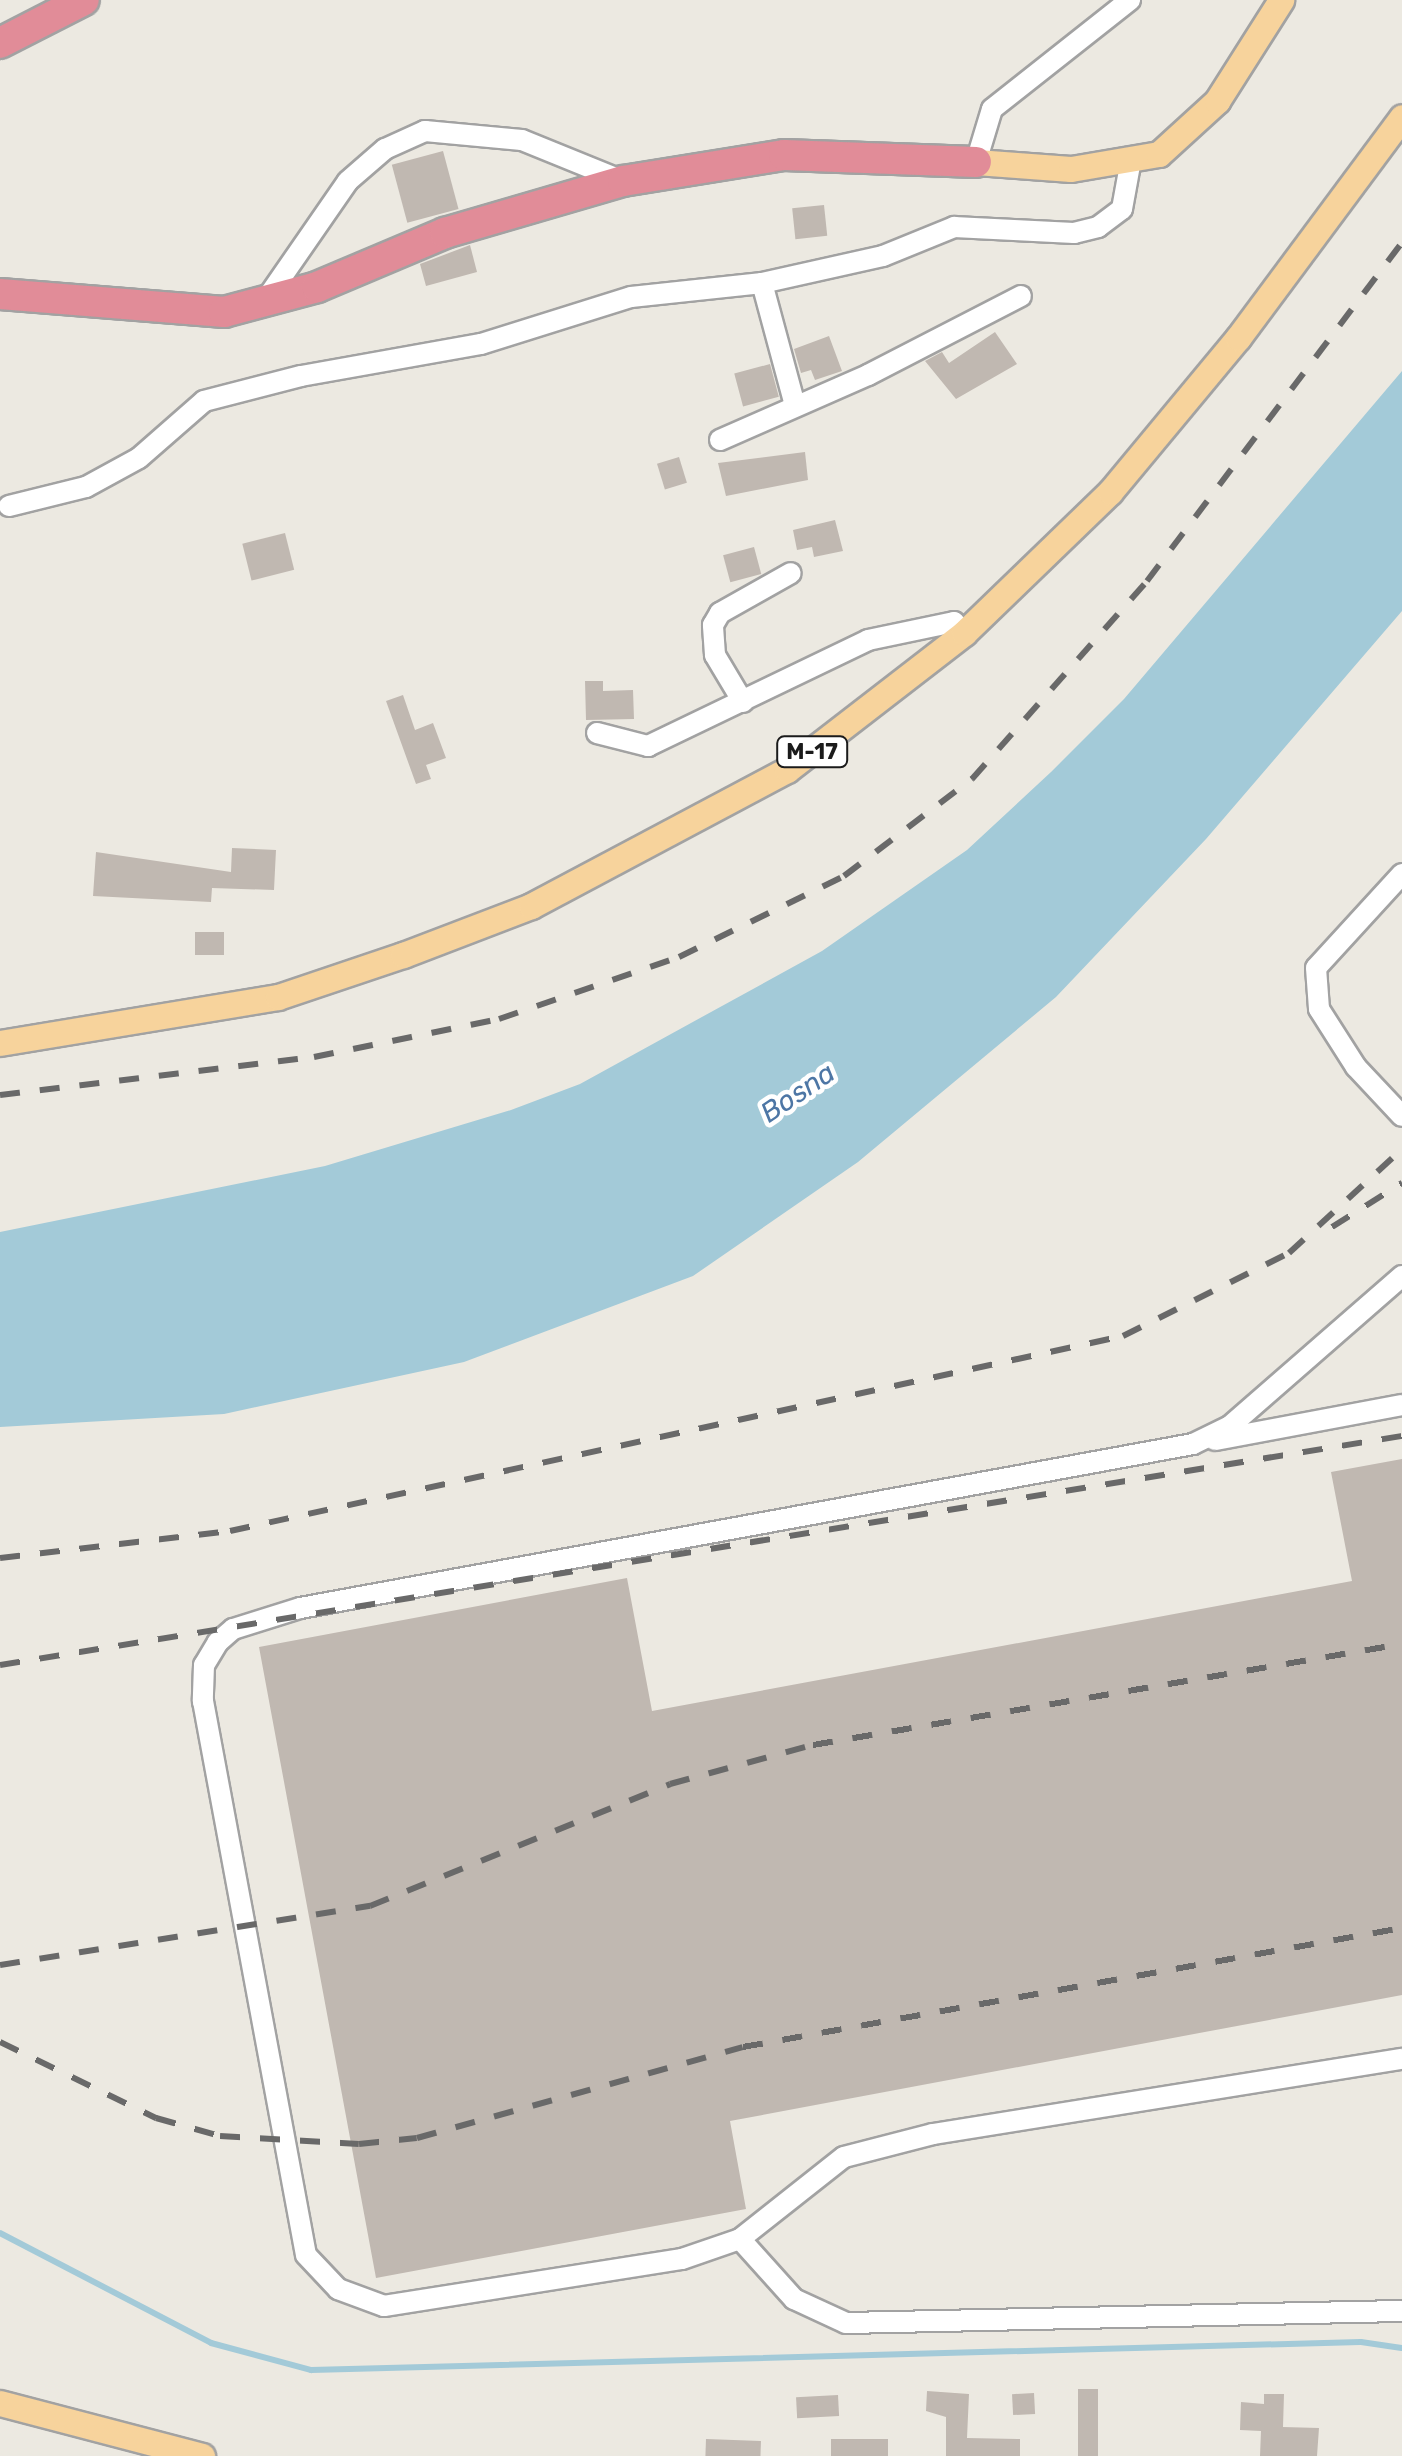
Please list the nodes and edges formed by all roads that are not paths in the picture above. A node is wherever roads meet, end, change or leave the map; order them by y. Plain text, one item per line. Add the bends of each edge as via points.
1 (84, 0) edge
2 (1130, 0) edge
3 (1282, 0) edge
4 (4, 43) edge
5 (1402, 117) edge
6 (976, 162) junction
7 (1130, 165) junction
8 (624, 181) junction
9 (762, 283) junction
10 (0, 294) edge
11 (1020, 296) dead end
12 (260, 306) junction
13 (795, 404) junction
14 (720, 440) dead end
15 (9, 506) dead end
16 (791, 574) dead end
17 (964, 633) junction
18 (743, 702) junction
19 (597, 733) dead end
20 (1402, 874) edge
21 (0, 1042) edge
22 (1402, 1116) edge
23 (1402, 1276) edge
24 (1402, 1404) edge
25 (1193, 1444) junction
26 (1402, 2058) edge
27 (740, 2239) junction
28 (1402, 2311) edge
29 (0, 2403) edge
30 (202, 2456) edge

1 - 4 highway
2 - 6 street via 992,110
3 - 7 main road via 1196,124 1160,154
5 - 17 main road, M-17 via 1238,338 1110,492
6 - 7 main road
6 - 8 highway via 784,155
7 - 9 street via 1122,209 1098,226 1074,233 954,226 882,256
8 - 12 highway via 445,233
8 - 12 street via 522,140 425,131 384,150 348,180
9 - 13 street
9 - 15 street via 630,296 481,344 380,357 204,402 139,458 86,487
10 - 12 highway via 178,312
11 - 13 street
13 - 14 street
16 - 18 street via 720,613 713,625 715,655
17 - 18 street via 954,622 868,640
17 - 21 main road, M-17 via 787,770 530,906 278,997
18 - 19 street via 648,746
20 - 22 street via 1316,968 1319,1009 1356,1067
23 - 25 street via 1230,1426
24 - 25 street
25 - 27 street via 300,1608 233,1629 204,1665 204,1700 254,1983 306,2255 317,2272 384,2306 682,2258
26 - 27 street via 933,2134 844,2157
27 - 28 street via 794,2299 846,2323
29 - 30 main road

